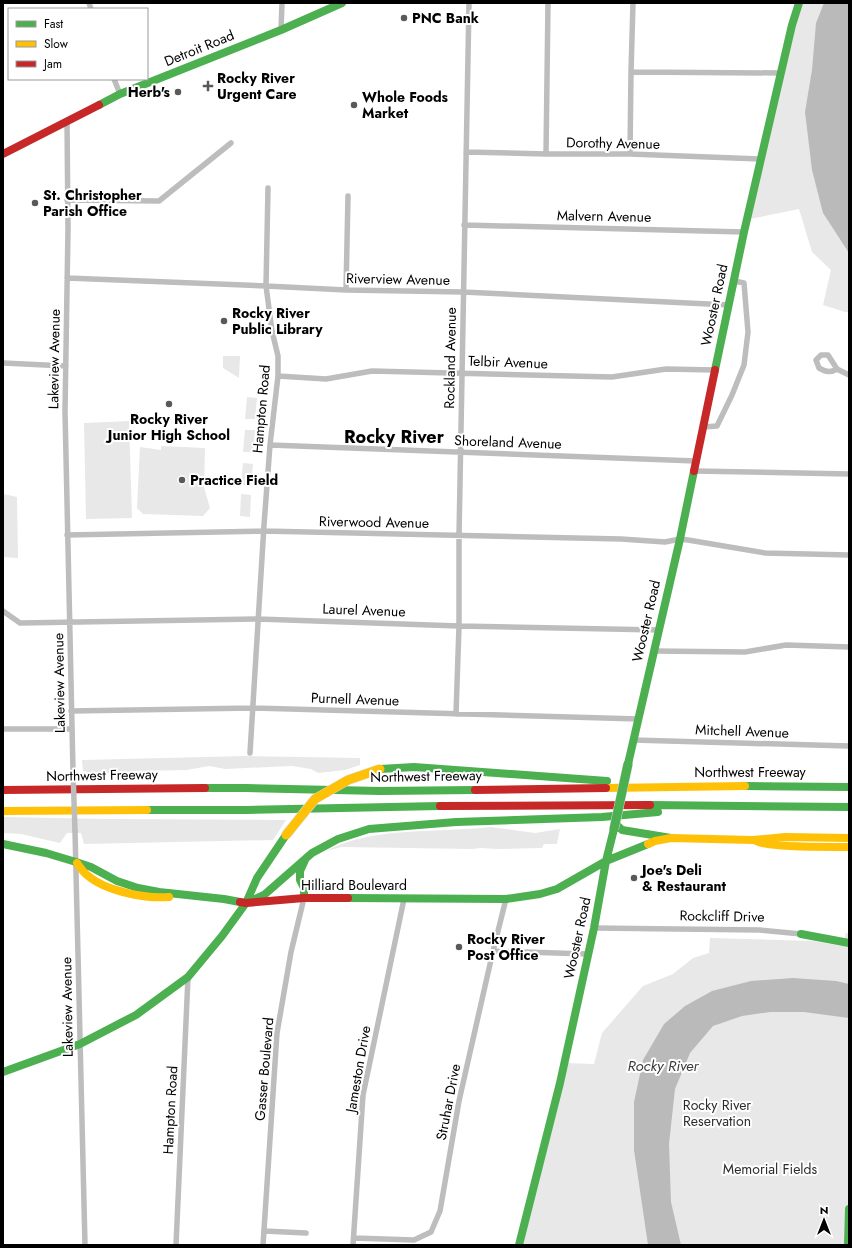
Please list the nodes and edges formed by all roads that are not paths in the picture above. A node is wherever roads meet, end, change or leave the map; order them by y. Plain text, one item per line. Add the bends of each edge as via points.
1 (282, 3) edge
2 (342, 3) edge
3 (469, 3) edge
4 (548, 3) edge
5 (633, 3) edge
6 (799, 3) edge
7 (281, 30) junction
8 (630, 72) junction
9 (781, 73) junction
10 (114, 80) edge
11 (120, 94) junction
12 (67, 121) junction
13 (231, 143) dead end
14 (466, 152) junction
15 (3, 154) edge
16 (546, 154) junction
17 (630, 154) junction
18 (760, 159) junction
19 (268, 188) dead end
20 (348, 196) dead end
21 (67, 200) junction
22 (464, 225) junction
23 (744, 232) junction
24 (67, 278) junction
25 (734, 281) junction
26 (266, 286) junction
27 (346, 290) junction
28 (463, 292) junction
29 (729, 304) junction
30 (3, 363) edge
31 (66, 366) junction
32 (837, 369) dead end
33 (715, 370) junction
34 (462, 373) junction
35 (849, 375) edge
36 (278, 376) junction
37 (703, 427) junction
38 (270, 445) junction
39 (461, 452) junction
40 (696, 460) junction
41 (694, 471) junction
42 (849, 474) edge
43 (264, 531) junction
44 (67, 535) junction
45 (459, 536) junction
46 (680, 539) junction
47 (849, 555) edge
48 (3, 611) edge
49 (258, 619) junction
50 (69, 622) junction
51 (459, 626) junction
52 (659, 630) junction
53 (849, 647) edge
54 (654, 651) junction
55 (253, 708) junction
56 (71, 711) junction
57 (456, 714) junction
58 (638, 719) junction
59 (3, 728) edge
60 (72, 729) junction
61 (634, 740) junction
62 (849, 746) edge
63 (250, 753) dead end
64 (672, 786) junction
65 (849, 787) edge
66 (3, 790) edge
67 (710, 807) junction
68 (849, 807) edge
69 (3, 811) edge
70 (617, 827) junction
71 (671, 838) junction
72 (849, 838) edge
73 (753, 840) junction
74 (3, 844) edge
75 (849, 847) edge
76 (310, 854) junction
77 (606, 860) junction
78 (76, 862) junction
79 (304, 898) junction
80 (404, 899) junction
81 (506, 899) junction
82 (246, 903) junction
83 (594, 928) junction
84 (801, 934) joint
85 (849, 943) edge
86 (493, 951) junction
87 (588, 954) junction
88 (188, 977) junction
89 (80, 1044) junction
90 (3, 1072) edge
91 (849, 1209) edge
92 (264, 1231) junction
93 (306, 1233) dead end
94 (354, 1238) junction
95 (85, 1245) edge
96 (176, 1245) edge
97 (263, 1245) edge
98 (353, 1245) edge
99 (519, 1245) edge
100 (848, 1245) edge

1 - 7 street
2 - 7 main road, Detroit Road
3 - 14 street, Rockland Avenue
4 - 16 street
5 - 8 street
6 - 9 main road, Wooster Road
7 - 11 main road, Detroit Road
8 - 9 street
8 - 17 street
9 - 18 main road, Wooster Road
10 - 11 street
11 - 12 main road, Detroit Road
12 - 15 main road, Detroit Road
12 - 21 street, Lakeview Avenue
13 - 21 street via 159,201
14 - 16 street, Dorothy Avenue
14 - 22 street, Rockland Avenue
16 - 17 street, Dorothy Avenue
17 - 18 street, Dorothy Avenue
18 - 23 main road, Wooster Road
19 - 26 street, Hampton Road
20 - 27 street
21 - 24 street, Lakeview Avenue
22 - 23 street, Malvern Avenue
22 - 28 street, Rockland Avenue
23 - 25 main road, Wooster Road
24 - 26 street, Riverview Avenue
24 - 31 street, Lakeview Avenue
25 - 29 main road, Wooster Road
25 - 37 street via 744,283 748,332 744,365 718,426
26 - 27 street, Riverview Avenue
26 - 36 street, Hampton Road via 278,356
27 - 28 street, Riverview Avenue
28 - 29 street, Riverview Avenue
28 - 34 street, Rockland Avenue
29 - 33 main road, Wooster Road
30 - 31 street
31 - 44 street, Lakeview Avenue via 64,411
32 - 35 street
33 - 34 street, Telbir Avenue via 666,369 612,377
33 - 37 main road, Wooster Road
34 - 36 street, Telbir Avenue via 372,371 326,379
34 - 39 street, Rockland Avenue
36 - 38 street, Hampton Road
37 - 40 main road, Wooster Road
38 - 39 street, Shoreland Avenue
38 - 43 street, Hampton Road
39 - 40 street, Shoreland Avenue
39 - 45 street, Rockland Avenue
40 - 41 main road, Wooster Road
41 - 42 street
41 - 46 main road, Wooster Road
43 - 44 street, Riverwood Avenue
43 - 45 street, Riverwood Avenue
43 - 49 street, Hampton Road
44 - 50 street, Lakeview Avenue
45 - 46 street, Riverwood Avenue via 664,542
45 - 51 street, Rockland Avenue
46 - 47 street, Riverwood Avenue via 765,553
46 - 52 main road, Wooster Road
48 - 50 street, Laurel Avenue via 20,623
49 - 50 street, Laurel Avenue
49 - 51 street, Laurel Avenue
49 - 55 street, Hampton Road
50 - 56 street, Lakeview Avenue
51 - 52 street, Laurel Avenue
51 - 57 street, Rockland Avenue
52 - 54 main road, Wooster Road
53 - 54 street via 786,645 745,652
54 - 58 main road, Wooster Road
55 - 56 street, Purnell Avenue
55 - 57 street, Purnell Avenue
55 - 63 street, Hampton Road
56 - 60 street, Lakeview Avenue
57 - 58 street, Purnell Avenue
58 - 61 main road, Wooster Road
59 - 60 street
60 - 78 street, Lakeview Avenue, bridge
61 - 62 street, Mitchell Avenue
61 - 70 main road, Wooster Road, bridge
64 - 65 main road, Northwest Freeway
64 - 66 main road, Northwest Freeway via 380,791 246,788
64 - 82 main road, bridge via 414,767 380,769 348,780 315,800 286,835 258,878
67 - 68 main road
67 - 69 main road via 573,805
67 - 76 main road via 602,817 456,822 369,829 338,839
70 - 71 main road
70 - 77 main road, Wooster Road
71 - 73 main road, Hilliard Boulevard
71 - 77 main road, Hilliard Boulevard via 655,841
72 - 73 main road, Hilliard Boulevard via 785,837
73 - 75 main road, Hilliard Boulevard via 773,845
74 - 78 main road, Hilliard Boulevard
76 - 79 main road via 300,871
76 - 82 main road via 264,895
77 - 81 main road, Hilliard Boulevard via 557,889
77 - 83 main road, Wooster Road
78 - 82 main road, Hilliard Boulevard via 138,888
78 - 89 street, Lakeview Avenue
79 - 80 main road, Hilliard Boulevard
79 - 82 main road, Hilliard Boulevard
79 - 92 street, Gasser Boulevard via 277,1033
80 - 81 main road, Hilliard Boulevard
80 - 94 street, Jameston Drive via 363,1095
81 - 86 street, Struhar Drive
82 - 88 main road
83 - 84 street, Rockcliff Drive via 760,930
83 - 87 main road, Wooster Road
84 - 85 main road, Rockcliff Drive
86 - 87 street
86 - 94 street, Struhar Drive via 459,1101 440,1211 431,1232 414,1240
87 - 99 main road, Wooster Road via 558,1090
88 - 89 main road via 136,1015
88 - 96 street, Hampton Road
89 - 90 main road
89 - 95 street, Lakeview Avenue
91 - 100 main road
92 - 93 street
92 - 97 street, Gasser Boulevard
94 - 98 street, Jameston Drive

